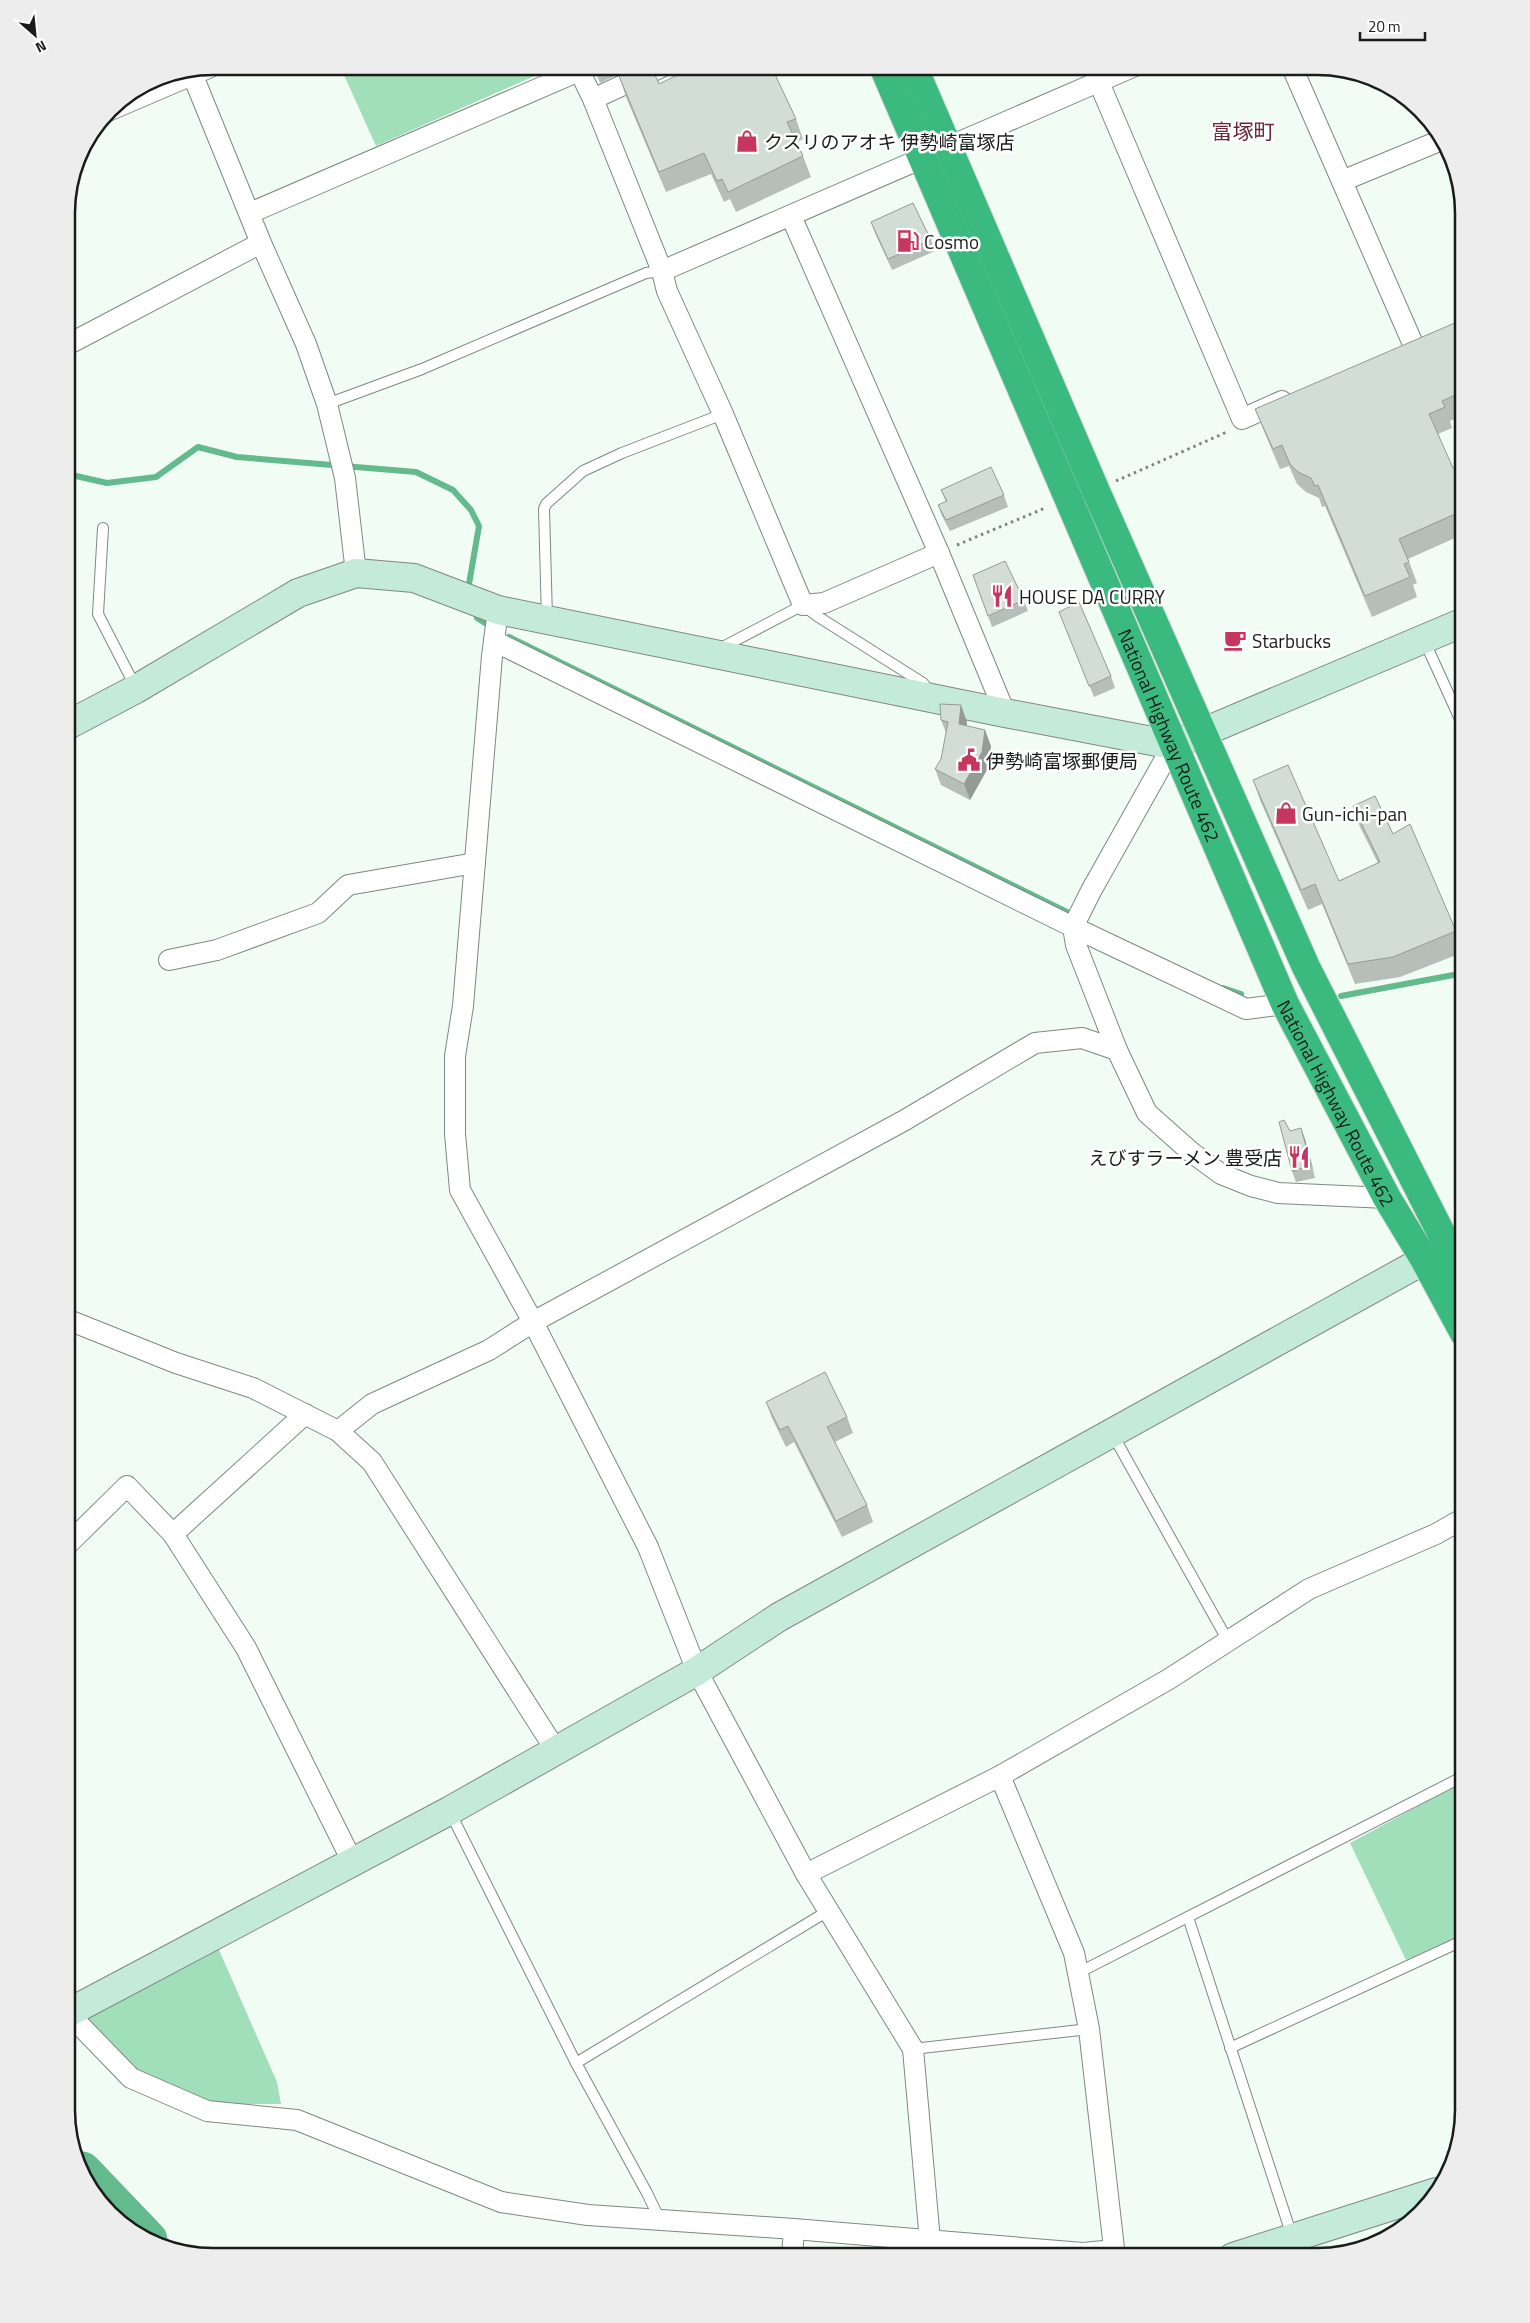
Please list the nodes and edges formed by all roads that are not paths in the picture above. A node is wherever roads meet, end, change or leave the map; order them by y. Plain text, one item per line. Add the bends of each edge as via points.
1 (564, 75) edge
2 (581, 75) edge
3 (645, 75) edge
4 (887, 75) edge
5 (917, 75) edge
6 (1093, 75) edge
7 (1095, 75) edge
8 (1296, 75) edge
9 (193, 76) edge
10 (176, 80) edge
11 (138, 97) edge
12 (593, 99) junction
13 (1436, 142) edge
14 (947, 147) junction
15 (923, 158) junction
16 (1342, 182) junction
17 (250, 213) junction
18 (791, 216) junction
19 (262, 243) junction
20 (662, 271) junction
21 (75, 340) edge
22 (1413, 345) edge
23 (1296, 395) edge
24 (326, 404) junction
25 (723, 414) junction
26 (103, 528) dead end
27 (940, 553) junction
28 (356, 573) junction
29 (803, 605) junction
30 (498, 610) junction
31 (548, 620) junction
32 (1455, 626) edge
33 (1424, 639) junction
34 (494, 641) junction
35 (712, 653) junction
36 (136, 689) junction
37 (936, 699) junction
38 (1455, 708) edge
39 (1004, 713) junction
40 (75, 721) edge
41 (1201, 733) junction
42 (1173, 745) junction
43 (475, 863) junction
44 (1076, 921) junction
45 (169, 960) dead end
46 (1285, 1004) junction
47 (1116, 1050) junction
48 (1387, 1198) junction
49 (1445, 1248) edge
50 (1455, 1264) edge
51 (1455, 1293) edge
52 (533, 1322) junction
53 (75, 1323) edge
54 (305, 1414) junction
55 (338, 1431) junction
56 (1112, 1432) junction
57 (1455, 1523) edge
58 (173, 1534) junction
59 (75, 1537) edge
60 (1228, 1641) junction
61 (697, 1671) junction
62 (555, 1749) junction
63 (1000, 1776) junction
64 (1455, 1781) edge
65 (449, 1811) junction
66 (352, 1862) junction
67 (806, 1874) junction
68 (828, 1911) junction
69 (1188, 1917) junction
70 (1455, 1944) edge
71 (1078, 1972) junction
72 (75, 2009) edge
73 (75, 2021) edge
74 (1089, 2029) junction
75 (1230, 2048) junction
76 (913, 2049) junction
77 (576, 2063) junction
78 (1425, 2196) edge
79 (660, 2220) junction
80 (794, 2229) junction
81 (1293, 2237) junction
82 (930, 2241) junction
83 (793, 2248) edge
84 (1019, 2248) edge
85 (1113, 2248) edge
86 (1259, 2248) edge

1 - 17 street
2 - 12 street
3 - 12 street
4 - 15 highway, National Highway Route 462
5 - 14 highway, National Highway Route 462
6 - 14 street
7 - 23 street via 1242,419
8 - 16 street
9 - 17 street
10 - 11 street
12 - 20 street
13 - 16 street
14 - 15 street
14 - 41 highway, National Highway Route 462
15 - 18 street
15 - 42 highway, National Highway Route 462
16 - 22 street
17 - 19 street
18 - 20 street
18 - 27 street
19 - 21 street
19 - 24 street via 306,344
20 - 24 lane via 646,273 422,369
20 - 25 street via 667,291
24 - 28 street via 345,478
25 - 29 street
25 - 31 lane via 622,453 584,472 546,504
26 - 36 lane via 98,614
27 - 29 street via 824,604
27 - 39 street
28 - 30 street via 414,578
28 - 36 street via 298,593
29 - 35 lane
29 - 37 lane via 923,683
30 - 31 street
30 - 34 street
31 - 35 street
32 - 33 street
33 - 38 lane
33 - 41 street
34 - 43 street
34 - 44 street
35 - 37 street
36 - 40 street
37 - 39 street
39 - 42 street
41 - 42 street
41 - 49 highway, National Highway Route 462 via 1306,967
42 - 44 street
42 - 46 highway, National Highway Route 462
43 - 45 street via 348,884 318,913 217,950
43 - 52 street via 463,1006 455,1056 455,1134 460,1190
44 - 46 street via 1246,1008
44 - 47 street via 1076,944
46 - 48 highway, National Highway Route 462
47 - 48 street via 1147,1113 1220,1174 1278,1193
47 - 52 street via 1082,1038 1035,1043 905,1120
48 - 49 highway, National Highway Route 462
49 - 50 highway, National Highway Route 462
49 - 51 highway, National Highway Route 462
49 - 56 street
52 - 55 street via 489,1350 372,1404
52 - 61 street via 648,1548
53 - 54 street via 176,1363 253,1388
54 - 55 street
54 - 58 street
55 - 62 street via 372,1462
56 - 60 lane
56 - 61 street via 779,1617
57 - 60 street via 1309,1589
58 - 59 street via 128,1486
58 - 66 street via 246,1648
60 - 63 street via 1169,1679
61 - 62 street
61 - 67 street
62 - 65 street
63 - 67 street
63 - 71 street via 1074,1953
64 - 69 lane
65 - 66 street
65 - 77 lane
66 - 72 street
67 - 68 street
68 - 76 street
68 - 77 lane
69 - 71 lane
69 - 75 lane
70 - 75 lane
71 - 74 street
73 - 79 street via 131,2078 207,2111 297,2120 501,2202
74 - 76 lane
74 - 85 street
75 - 81 lane
76 - 82 street
77 - 79 lane
78 - 81 street
79 - 80 street
80 - 82 street
80 - 83 street
81 - 86 street
82 - 84 street

